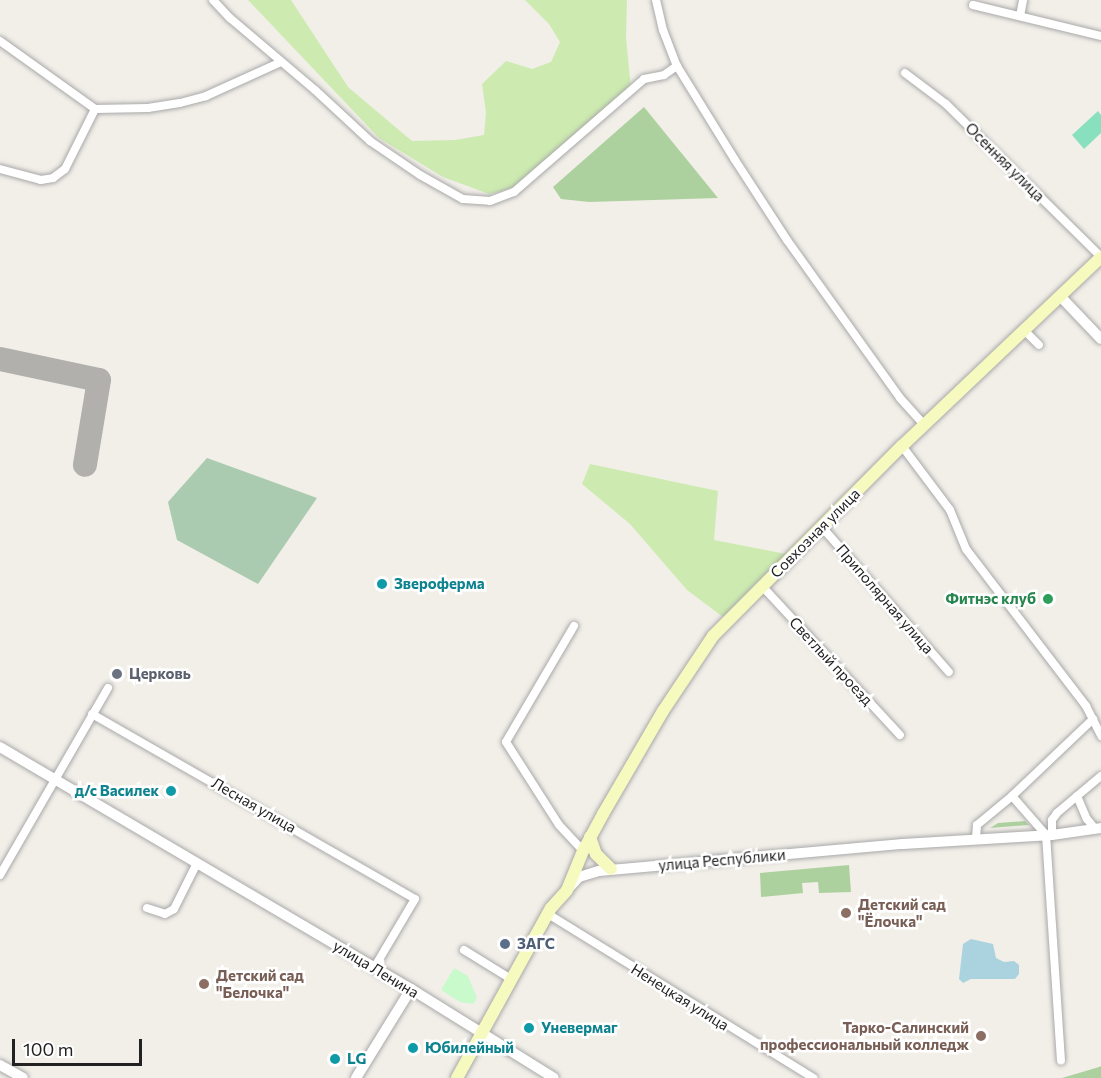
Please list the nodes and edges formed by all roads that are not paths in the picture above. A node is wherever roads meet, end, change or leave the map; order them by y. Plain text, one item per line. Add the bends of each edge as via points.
1 (213, 0) edge
2 (656, 0) edge
3 (1023, 0) edge
4 (973, 5) dead end
5 (1020, 15) junction
6 (1101, 36) edge
7 (0, 40) edge
8 (281, 62) junction
9 (677, 66) junction
10 (905, 73) dead end
11 (95, 109) junction
12 (0, 169) edge
13 (1101, 257) edge
14 (1060, 296) junction
15 (1024, 330) junction
16 (1101, 339) edge
17 (1039, 345) dead end
18 (924, 425) junction
19 (902, 446) junction
20 (821, 526) junction
21 (762, 586) junction
22 (574, 626) dead end
23 (949, 672) dead end
24 (108, 688) dead end
25 (92, 714) junction
26 (1093, 719) junction
27 (900, 735) dead end
28 (1101, 736) edge
29 (0, 747) edge
30 (1101, 776) edge
31 (56, 779) junction
32 (1011, 796) junction
33 (1077, 796) junction
34 (1098, 828) edge
35 (1049, 835) junction
36 (590, 837) junction
37 (976, 839) junction
38 (583, 851) junction
39 (197, 863) junction
40 (611, 869) junction
41 (0, 875) edge
42 (567, 890) junction
43 (147, 909) dead end
44 (548, 914) junction
45 (464, 950) dead end
46 (374, 968) junction
47 (512, 978) junction
48 (411, 990) junction
49 (481, 1032) junction
50 (1061, 1061) dead end
51 (0, 1065) edge
52 (23, 1078) edge
53 (356, 1078) edge
54 (457, 1078) edge
55 (554, 1078) edge
56 (814, 1078) edge

1 - 8 street
2 - 9 street
3 - 5 street
4 - 5 street
5 - 6 street
7 - 11 street
8 - 9 street via 370,141 420,175 463,200 490,201 514,192 644,79 664,75
8 - 11 street via 206,96 180,103
9 - 18 street via 787,240 900,398
10 - 13 street, Осенняя улица via 946,104
11 - 12 street via 65,169 53,178 41,180
13 - 14 main road, Совхозная улица
14 - 15 main road, Совхозная улица
14 - 16 street
15 - 17 street
15 - 18 main road, Совхозная улица
18 - 19 main road, Совхозная улица
19 - 20 main road, Совхозная улица
19 - 26 street via 950,510 966,549
20 - 21 main road, Совхозная улица
20 - 23 street, Приполярная улица
21 - 27 street, Светлый проезд
21 - 36 main road, Совхозная улица via 713,636 663,711
22 - 38 street via 506,742 559,825
24 - 25 street
25 - 31 street
25 - 46 street, Лесная улица via 414,899
26 - 28 street
26 - 32 street
29 - 31 street, улица Ленина
30 - 33 street
31 - 39 street, улица Ленина
31 - 41 street
32 - 35 street
32 - 37 street via 977,825
33 - 34 street via 1087,819
33 - 35 street via 1052,820
34 - 35 street, улица Республики
35 - 37 street, улица Республики
35 - 50 street
36 - 38 main road, Совхозная улица
36 - 40 main road via 596,854
37 - 40 street, улица Республики
38 - 42 main road, Совхозная улица
39 - 43 street via 174,909 165,914
39 - 46 street, улица Ленина
40 - 42 street, улица Республики via 579,877
42 - 44 main road, улица Республики
44 - 47 main road, улица Республики
44 - 56 street, Ненецкая улица
45 - 47 street
46 - 48 street, улица Ленина
47 - 49 main road, улица Республики
48 - 49 street, улица Ленина
48 - 53 street
49 - 54 main road, улица Республики
49 - 55 street, улица Ленина
51 - 52 street

